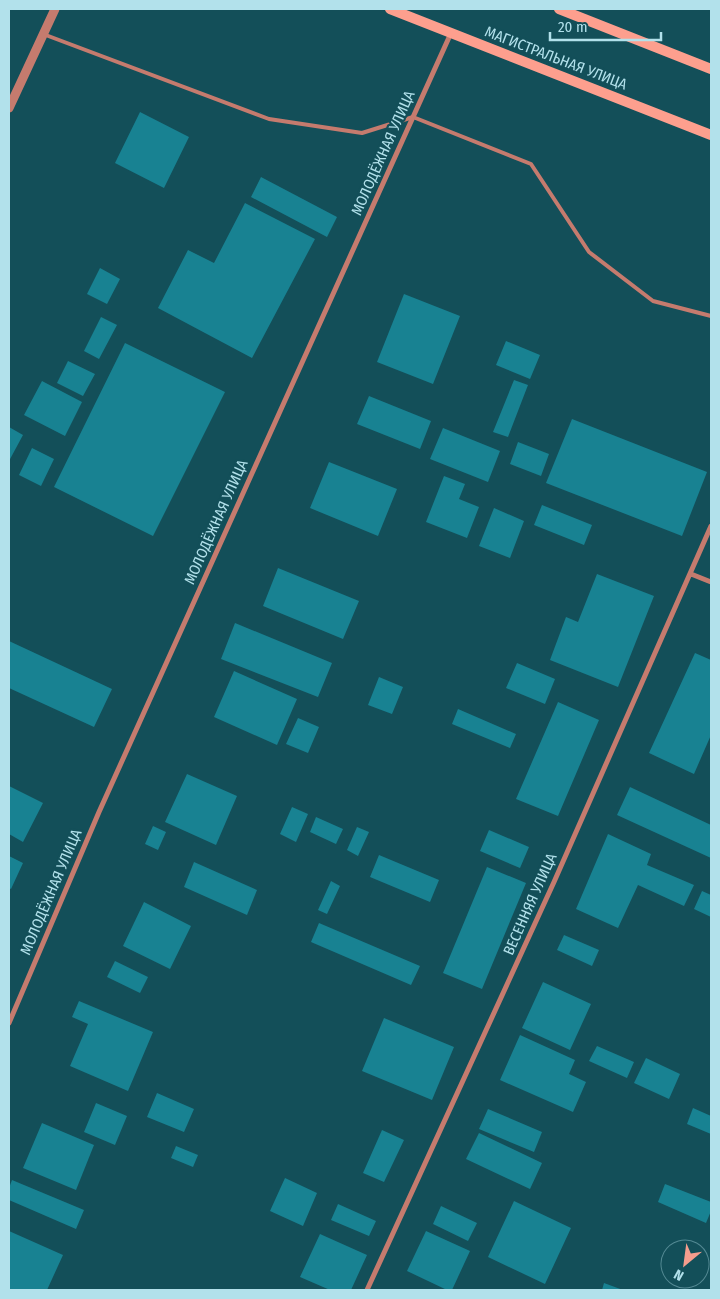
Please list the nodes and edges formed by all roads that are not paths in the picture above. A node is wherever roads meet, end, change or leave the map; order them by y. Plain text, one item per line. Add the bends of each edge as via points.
1 (55, 9) edge
2 (390, 9) edge
3 (559, 9) edge
4 (451, 33) junction
5 (43, 34) junction
6 (711, 69) edge
7 (9, 108) edge
8 (414, 117) junction
9 (711, 134) edge
10 (711, 316) edge
11 (711, 526) edge
12 (690, 574) junction
13 (711, 582) edge
14 (9, 1023) edge
15 (367, 1290) edge

1 - 5 street
2 - 4 main road, МАГИСТРАЛЬНАЯ УЛИЦА
3 - 6 main road
4 - 8 street, МОЛОДЁЖНАЯ УЛИЦА
4 - 9 main road, МАГИСТРАЛЬНАЯ УЛИЦА
5 - 7 street
5 - 8 lane via 269,119 362,133
8 - 10 lane via 531,164 589,252 653,301
8 - 14 street, МОЛОДЁЖНАЯ УЛИЦА via 99,812
11 - 12 street, ВЕСЕННЯЯ УЛИЦА
12 - 13 street
12 - 15 street, ВЕСЕННЯЯ УЛИЦА via 554,882

